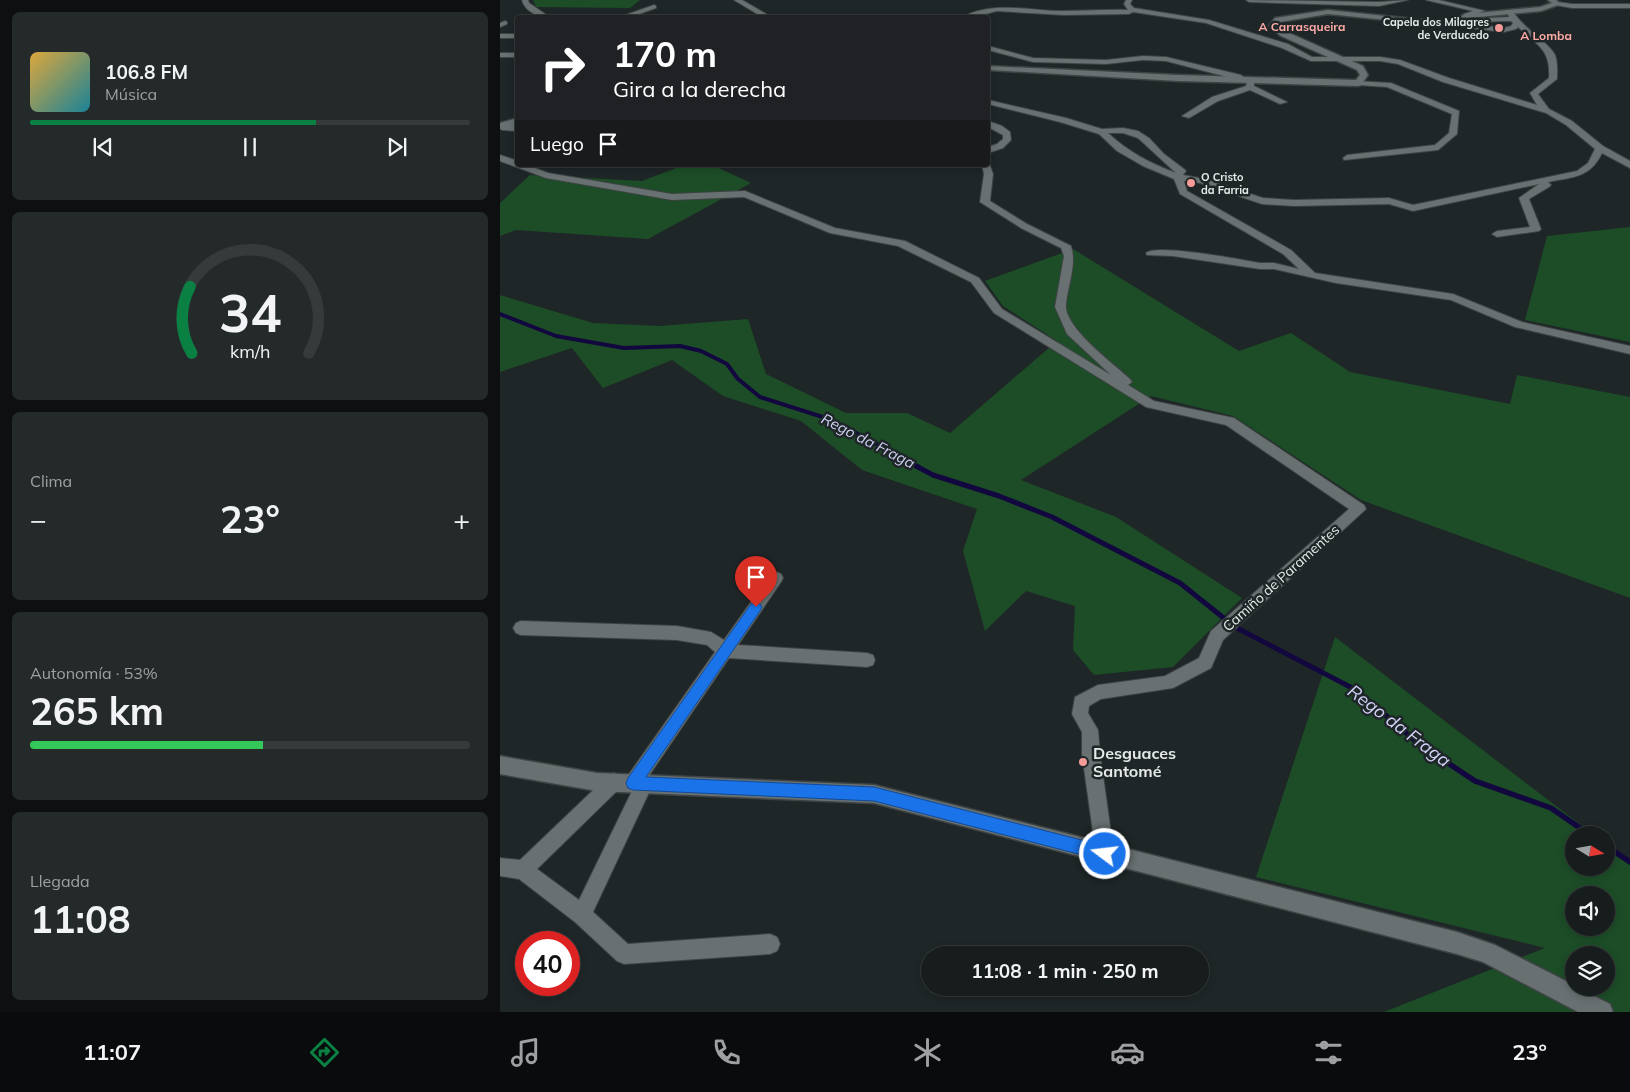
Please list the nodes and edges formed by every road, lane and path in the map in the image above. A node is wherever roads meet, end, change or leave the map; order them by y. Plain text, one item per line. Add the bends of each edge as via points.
1 (525, 0) edge
2 (737, 0) edge
3 (1129, 0) edge
4 (1249, 0) edge
5 (1405, 0) edge
6 (1429, 0) edge
7 (1555, 2) edge
8 (1630, 6) edge
9 (654, 7) dead end
10 (1132, 10) junction
11 (542, 15) edge
12 (629, 15) edge
13 (764, 15) edge
14 (969, 15) edge
15 (1467, 16) junction
16 (1514, 17) junction
17 (500, 36) edge
18 (515, 36) edge
19 (990, 49) edge
20 (500, 55) edge
21 (515, 55) edge
22 (1344, 60) junction
23 (990, 68) edge
24 (1248, 82) junction
25 (1358, 83) junction
26 (990, 102) edge
27 (1283, 102) dead end
28 (1548, 111) junction
29 (1186, 116) dead end
30 (515, 122) edge
31 (990, 125) edge
32 (501, 126) edge
33 (515, 128) edge
34 (1102, 132) junction
35 (1600, 148) junction
36 (990, 149) edge
37 (500, 158) edge
38 (1347, 158) dead end
39 (515, 164) edge
40 (1630, 165) edge
41 (524, 167) edge
42 (987, 167) edge
43 (1178, 177) junction
44 (1540, 181) junction
45 (1497, 234) dead end
46 (1151, 253) dead end
47 (1312, 275) junction
48 (1630, 350) edge
49 (1150, 404) junction
50 (776, 578) dead end
51 (521, 628) dead end
52 (726, 651) junction
53 (868, 660) dead end
54 (500, 765) edge
55 (630, 783) junction
56 (1105, 854) junction
57 (500, 867) edge
58 (523, 870) junction
59 (582, 915) junction
60 (770, 944) dead end
61 (1602, 1012) edge

1 - 11 street
2 - 13 street
3 - 10 street via 1126,4
4 - 5 street via 1379,4
6 - 15 street via 1482,11
7 - 8 street via 1572,6
7 - 16 street
9 - 12 street
10 - 14 street via 1057,13 990,10
10 - 22 street via 1207,22 1285,46 1311,59
15 - 16 street
15 - 22 street via 1444,24 1328,12 1278,20 1273,26
16 - 16 street via 1469,20 1469,26 1504,30 1514,28
16 - 28 street via 1551,54 1553,79 1534,93
17 - 18 street
19 - 24 street via 1033,60 1166,59
20 - 21 street
22 - 25 street via 1360,68 1364,76
22 - 28 street via 1380,58 1400,62 1446,80
23 - 24 street
24 - 25 street
24 - 27 street
24 - 29 street
25 - 38 street via 1388,85 1456,113 1453,134 1438,147
26 - 34 street
28 - 35 street
30 - 32 street
31 - 36 street via 1007,134 1007,140
32 - 33 street
34 - 43 street via 1139,160
34 - 43 street via 1131,130 1181,171
35 - 40 street
35 - 44 street via 1592,164 1580,173
37 - 39 street
41 - 49 street via 546,175 672,197 745,194 833,231 901,243 975,280 998,311
42 - 49 street via 990,180 985,202 1066,246 1069,256 1060,307 1071,332
43 - 44 street via 1219,185 1262,201 1294,204 1389,201 1412,208
43 - 47 street via 1183,192 1287,252
44 - 45 street via 1546,185 1524,198 1536,229
46 - 47 street via 1274,266
47 - 48 street via 1454,297 1519,325
49 - 56 street, Camiño de Paramentes via 1230,421 1359,509 1217,636 1205,663 1167,683 1098,692 1081,702 1080,714 1090,730
50 - 52 street
51 - 52 street via 677,633 711,639
52 - 53 street
52 - 55 street
54 - 55 street via 597,782
55 - 56 street via 874,794
55 - 58 street
55 - 59 street
56 - 61 street via 1458,943 1487,953
57 - 58 street
58 - 59 street
59 - 60 street via 624,954

